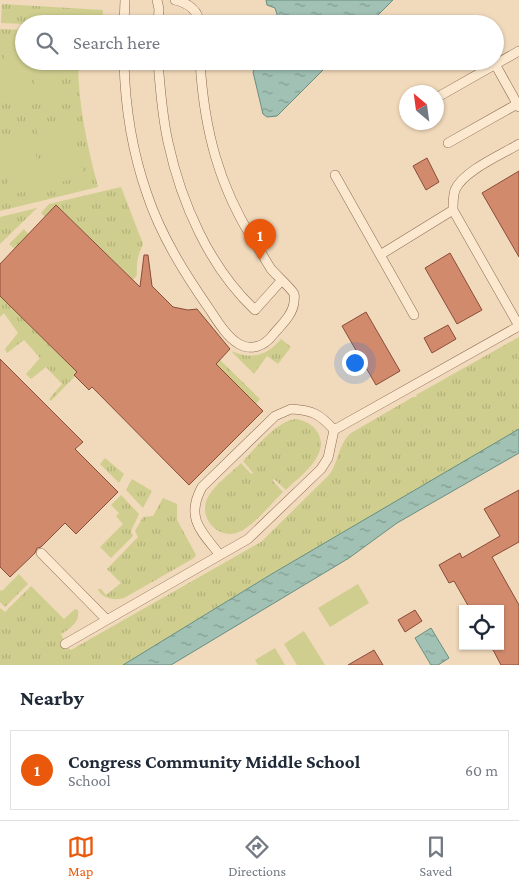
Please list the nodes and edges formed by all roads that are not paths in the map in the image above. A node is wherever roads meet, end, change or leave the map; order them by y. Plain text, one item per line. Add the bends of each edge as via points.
1 (126, 0) edge
2 (157, 0) edge
3 (175, 0) edge
4 (125, 15) edge
5 (159, 15) edge
6 (198, 15) edge
7 (519, 51) edge
8 (504, 59) edge
9 (124, 70) edge
10 (159, 70) edge
11 (201, 70) edge
12 (485, 70) edge
13 (498, 70) edge
14 (444, 93) edge
15 (518, 104) edge
16 (448, 143) dead end
17 (519, 144) edge
18 (335, 175) dead end
19 (452, 210) junction
20 (380, 255) junction
21 (281, 281) junction
22 (414, 315) dead end
23 (519, 326) edge
24 (334, 430) junction
25 (41, 552) dead end
26 (220, 554) junction
27 (107, 620) junction
28 (65, 644) dead end

1 - 4 lane
2 - 5 lane
3 - 6 lane via 183,2
7 - 8 lane
9 - 21 lane via 132,141 150,202 186,275 237,343 253,348 269,341 291,312 294,294
10 - 21 lane via 170,149 180,189 210,251 228,279 255,310
11 - 21 lane via 208,130 230,198
12 - 14 lane
13 - 15 lane
15 - 16 lane
17 - 19 lane via 461,181 455,189
18 - 20 lane
19 - 20 lane
19 - 23 lane
20 - 22 lane
23 - 24 lane
24 - 26 lane via 328,458 321,470 248,539
24 - 26 lane via 311,412 291,409 283,412 275,416 202,487 196,498 194,517
25 - 27 lane
26 - 27 lane
27 - 28 lane

